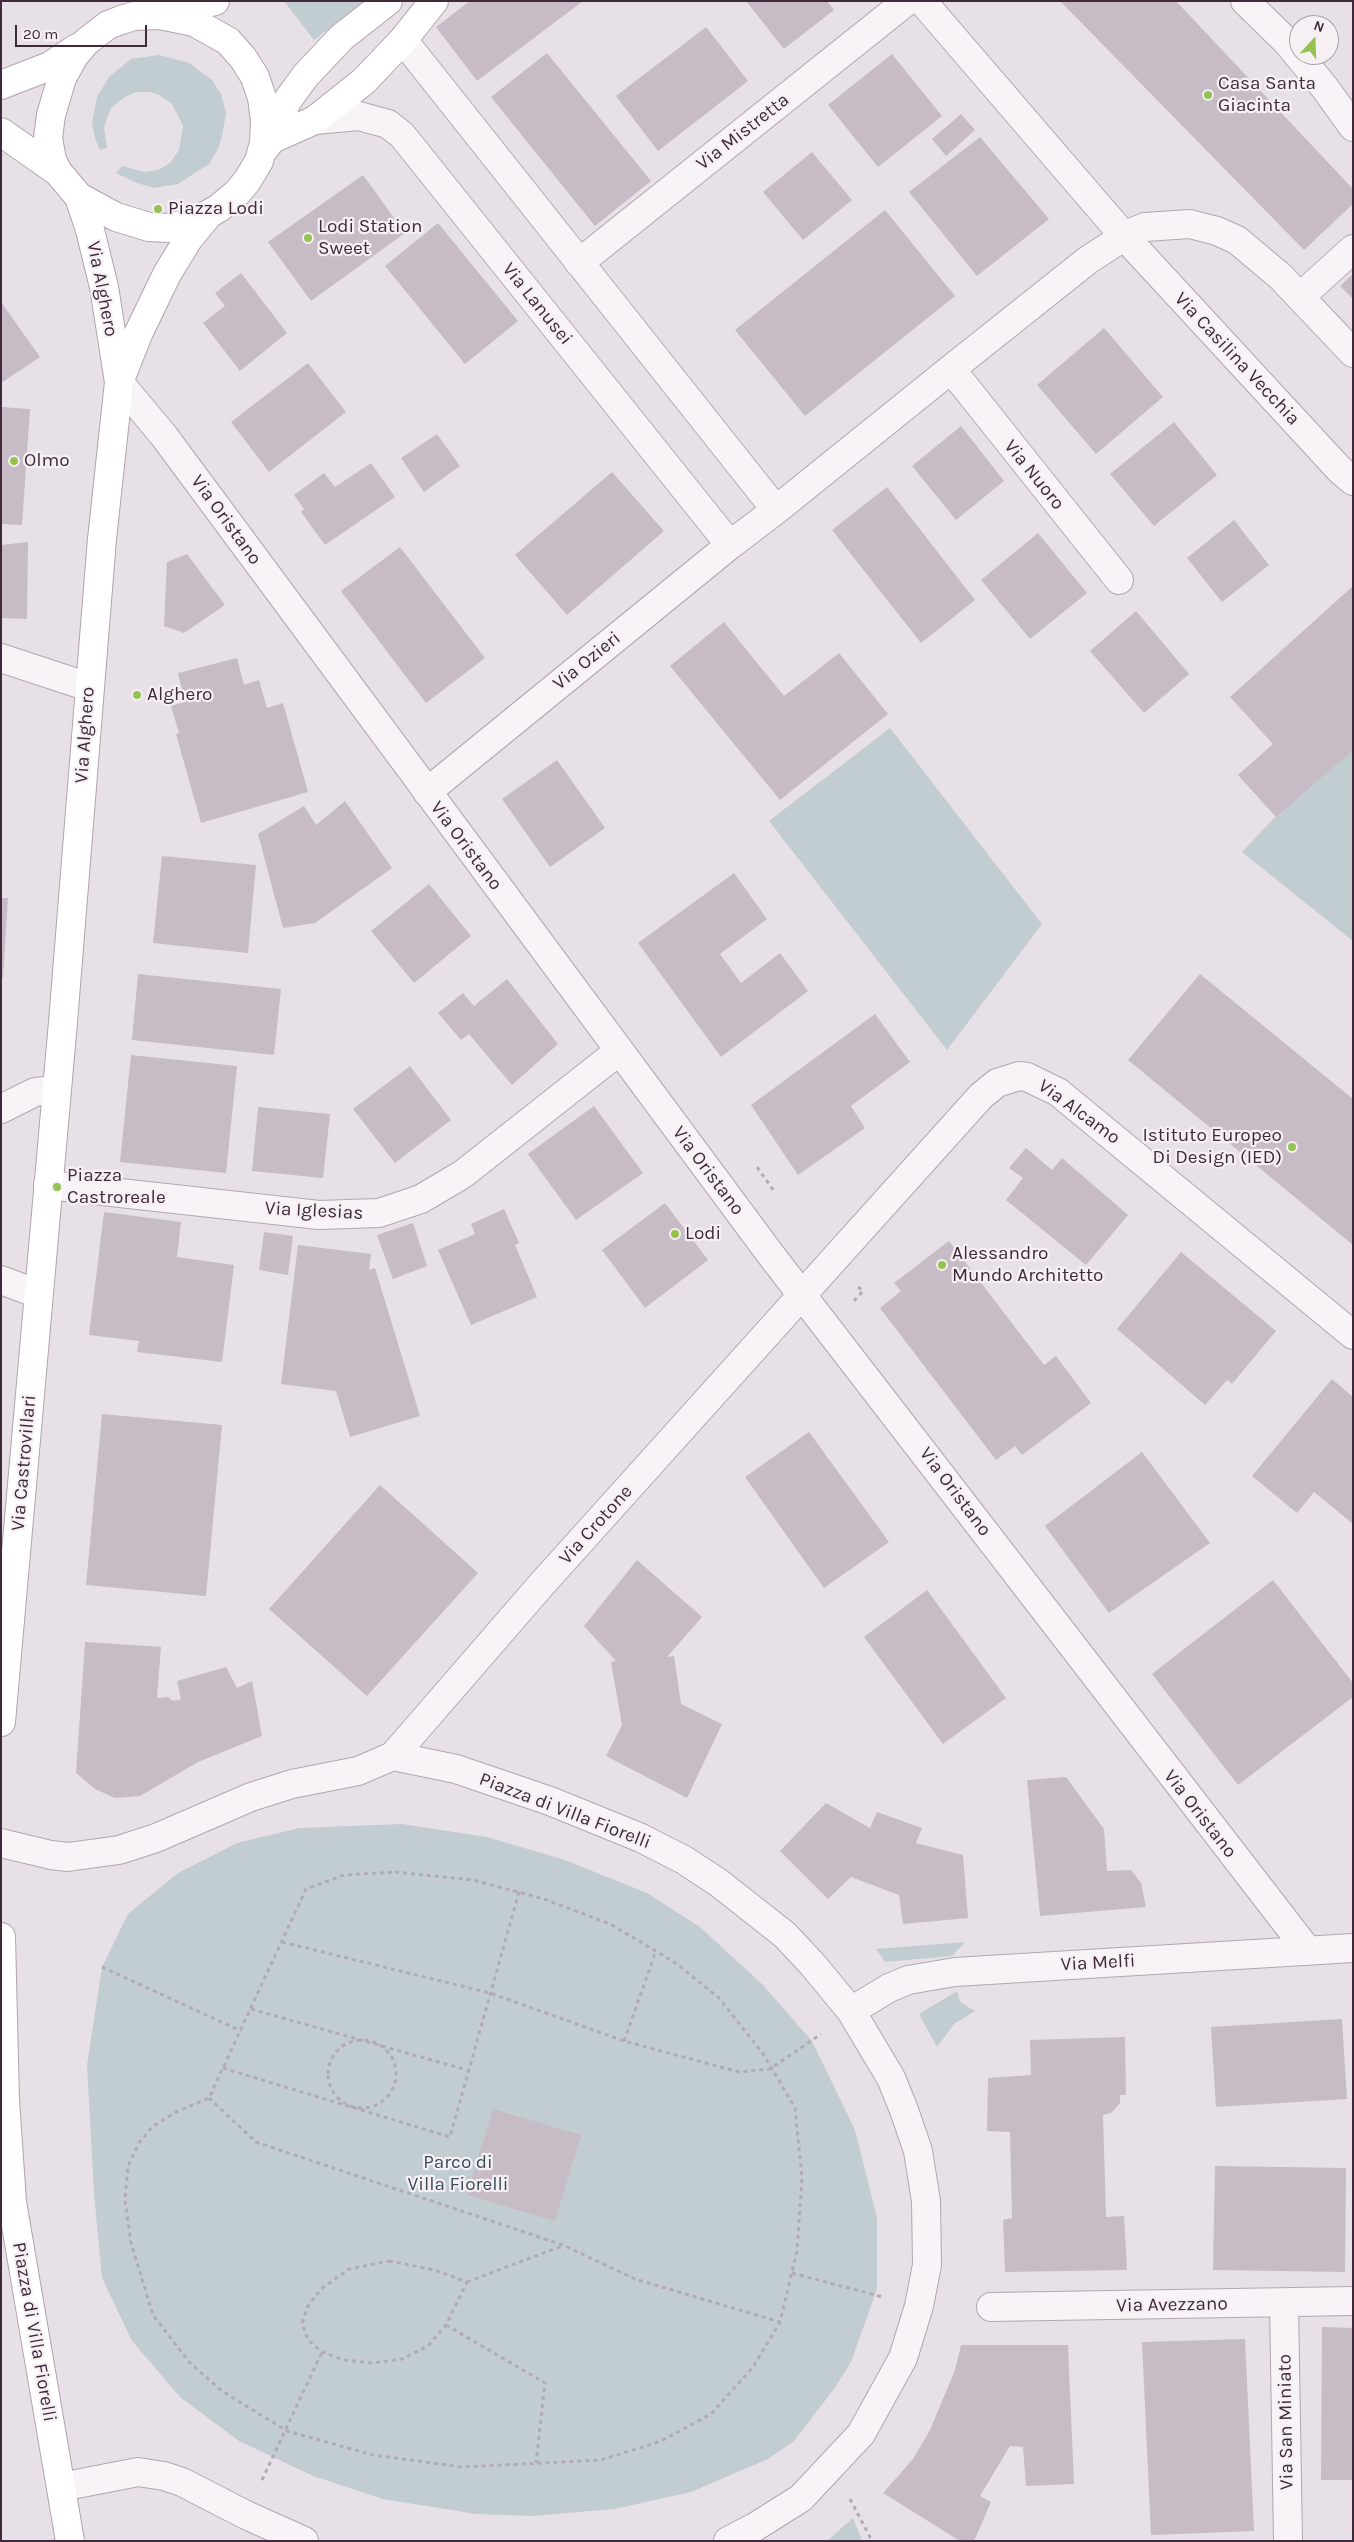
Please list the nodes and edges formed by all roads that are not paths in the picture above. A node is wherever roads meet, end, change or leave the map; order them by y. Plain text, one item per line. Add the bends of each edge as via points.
1 (215, 1) edge
2 (388, 1) edge
3 (434, 1) edge
4 (907, 1) edge
5 (922, 1) edge
6 (1245, 1) edge
7 (148, 8) edge
8 (403, 40) junction
9 (86, 42) junction
10 (1, 85) edge
11 (1350, 118) edge
12 (315, 120) junction
13 (1, 132) edge
14 (267, 145) junction
15 (58, 172) junction
16 (78, 197) junction
17 (208, 215) junction
18 (1124, 236) junction
19 (1353, 249) edge
20 (579, 263) junction
21 (1300, 297) junction
22 (1353, 353) edge
23 (951, 369) junction
24 (119, 382) junction
25 (1353, 480) edge
26 (776, 510) junction
27 (739, 538) junction
28 (1119, 580) dead end
29 (1, 658) edge
30 (89, 687) junction
31 (427, 792) junction
32 (619, 1051) junction
33 (57, 1089) junction
34 (1, 1108) edge
35 (48, 1185) junction
36 (1, 1280) edge
37 (38, 1294) junction
38 (802, 1296) junction
39 (1353, 1335) edge
40 (1, 1722) edge
41 (393, 1756) junction
42 (1, 1843) edge
43 (1, 1937) edge
44 (1353, 1948) edge
45 (1308, 1951) junction
46 (851, 2011) junction
47 (5, 2160) edge
48 (7, 2204) edge
49 (1353, 2301) edge
50 (1284, 2303) junction
51 (991, 2307) dead end
52 (61, 2487) junction
53 (70, 2541) edge
54 (304, 2541) edge
55 (728, 2541) edge
56 (1288, 2541) edge

1 - 7 main road via 196,7
2 - 14 main road via 354,26 320,58 292,93
3 - 8 main road
4 - 20 street, Via Mistretta
5 - 18 street, Via Casilina Vecchia
6 - 11 street via 1287,42
7 - 9 main road via 108,25
7 - 14 main road via 207,27 228,41 243,58 255,77 265,110
8 - 12 main road via 383,62
8 - 20 street
9 - 10 main road via 50,66
9 - 15 main road via 62,78 50,114 49,148
12 - 14 main road
12 - 27 street, Via Lanusei via 359,116 388,124 402,135
13 - 15 main road
14 - 17 main road via 247,182
15 - 16 main road
16 - 17 main road via 103,212 149,227 182,226
16 - 24 main road, Via Alghero via 103,279
17 - 24 main road, Via Alghero via 188,238 163,283
18 - 21 street via 1145,227 1174,224 1190,224 1217,231 1247,246
18 - 23 street via 1088,260
18 - 25 street, Via Casilina Vecchia via 1340,470
19 - 21 street
20 - 26 street
21 - 22 street
23 - 26 street
23 - 28 street, Via Nuoro
24 - 30 main road, Via Alghero via 109,457
24 - 31 street, Via Oristano via 164,436
26 - 27 street
27 - 31 street, Via Ozieri
29 - 30 street
30 - 33 main road, Via Alghero
31 - 32 street, Via Oristano
32 - 35 street, Via Iglesias via 464,1174 422,1199 379,1213 319,1215
32 - 38 street, Via Oristano
33 - 34 street via 35,1092
33 - 35 main road
35 - 37 main road
36 - 37 street
37 - 40 main road, Via Castrovillari
38 - 39 street, Via Alcamo via 981,1096 997,1083 1028,1077 1078,1106
38 - 41 street, Via Crotone via 542,1584
38 - 45 street, Via Oristano via 830,1328 1192,1804
41 - 42 street via 358,1771 292,1784 251,1797 156,1838 119,1850 51,1856
41 - 46 street, Piazza di Villa Fiorelli via 456,1769 550,1801 641,1838 684,1860 784,1935
43 - 47 main road, Piazza di Villa Fiorelli
44 - 45 street, Via Melfi
45 - 46 street, Via Melfi via 955,1972 908,1980
46 - 55 street, Piazza di Villa Fiorelli via 890,2078 918,2151 926,2201 927,2265 919,2306 903,2358 861,2434 801,2498
47 - 48 main road, Piazza di Villa Fiorelli
48 - 52 main road, Piazza di Villa Fiorelli
49 - 50 street, Via Avezzano
50 - 51 street, Via Avezzano
50 - 56 street, Via San Miniato
52 - 53 main road, Piazza di Villa Fiorelli
52 - 54 street via 138,2472 182,2482

